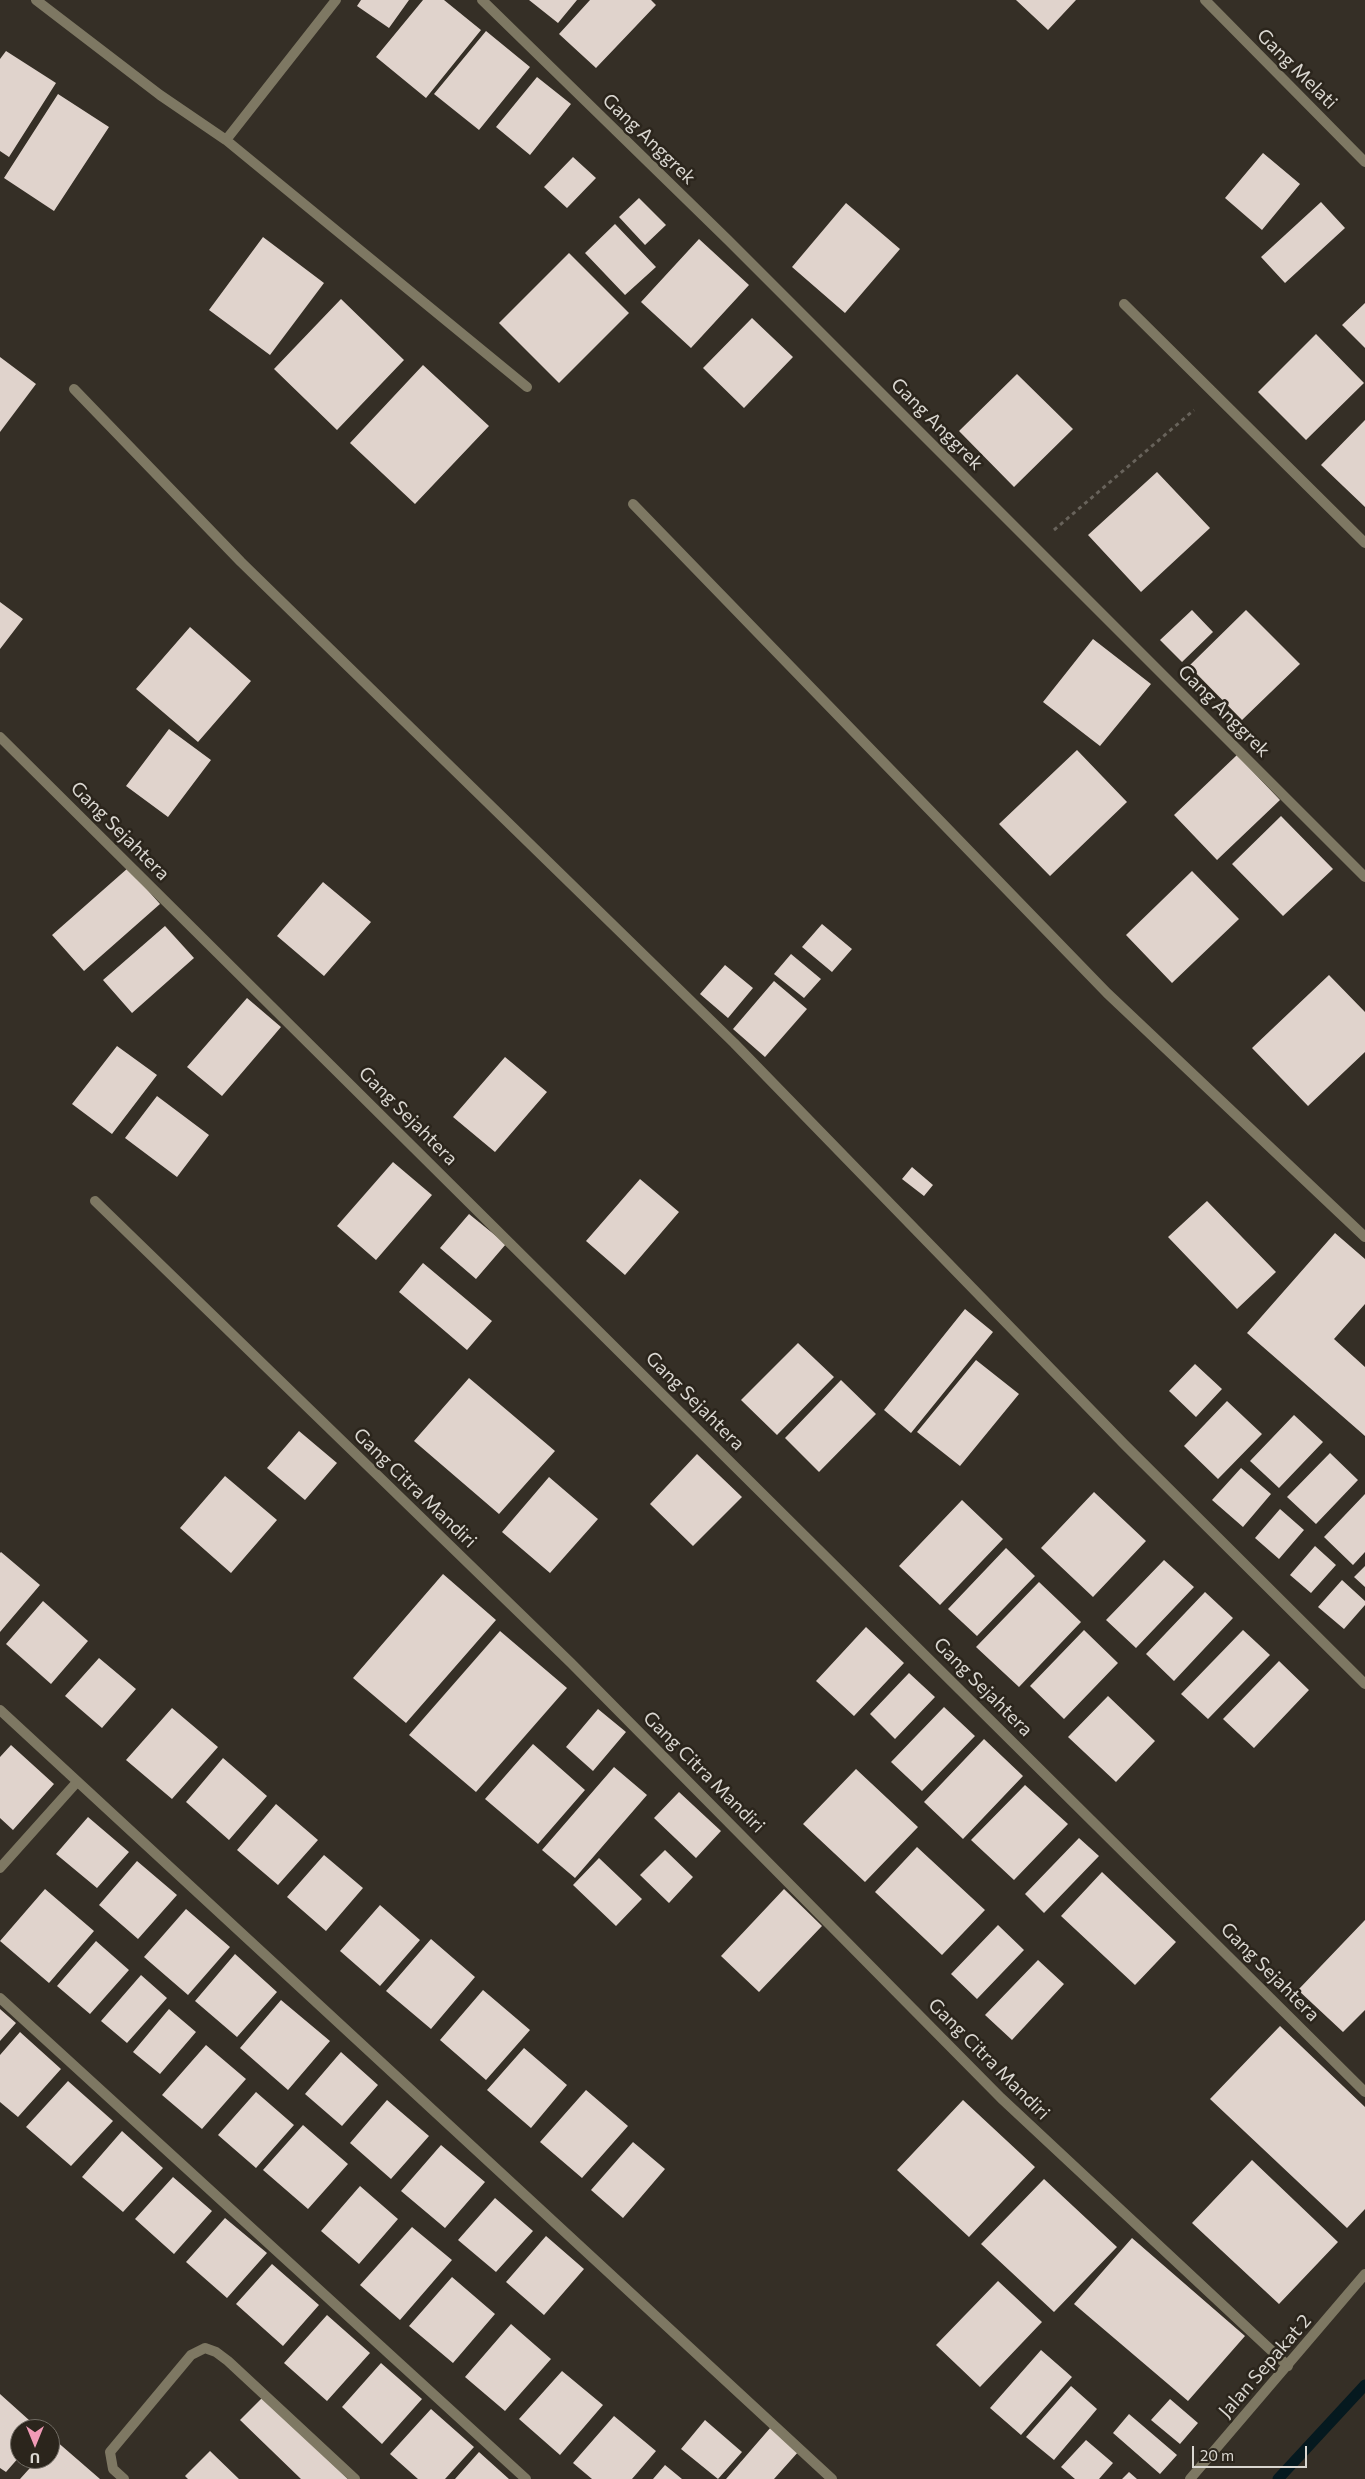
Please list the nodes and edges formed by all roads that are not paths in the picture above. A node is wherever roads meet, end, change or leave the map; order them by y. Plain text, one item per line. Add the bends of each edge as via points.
1 (36, 0) edge
2 (336, 0) edge
3 (482, 0) edge
4 (1205, 0) edge
5 (226, 140) junction
6 (1365, 162) edge
7 (1124, 304) dead end
8 (527, 387) dead end
9 (74, 389) dead end
10 (633, 504) dead end
11 (1365, 543) edge
12 (0, 737) edge
13 (1365, 877) edge
14 (95, 1201) dead end
15 (1365, 1236) edge
16 (1365, 1684) edge
17 (0, 1710) edge
18 (77, 1782) junction
19 (0, 1868) edge
20 (0, 1998) edge
21 (1365, 2092) edge
22 (1365, 2274) edge
23 (1288, 2366) junction
24 (124, 2479) edge
25 (355, 2479) edge
26 (526, 2479) edge
27 (832, 2479) edge
28 (1190, 2479) edge

1 - 5 street via 160,96
2 - 5 street
3 - 13 street, Gang Anggrek via 728,240
4 - 6 street, Gang Melati
5 - 8 street
7 - 11 street
9 - 16 street via 241,562 734,1043 1124,1444
10 - 15 street via 1107,993
12 - 21 street, Gang Sejahtera
14 - 23 street, Gang Citra Mandiri via 571,1663 1001,2098
17 - 18 street
18 - 19 street
18 - 27 street
20 - 26 street
22 - 23 street, Jalan Sepakat 2
23 - 28 street, Jalan Sepakat 2
24 - 25 street via 113,2468 110,2452 191,2355 206,2348 228,2361

